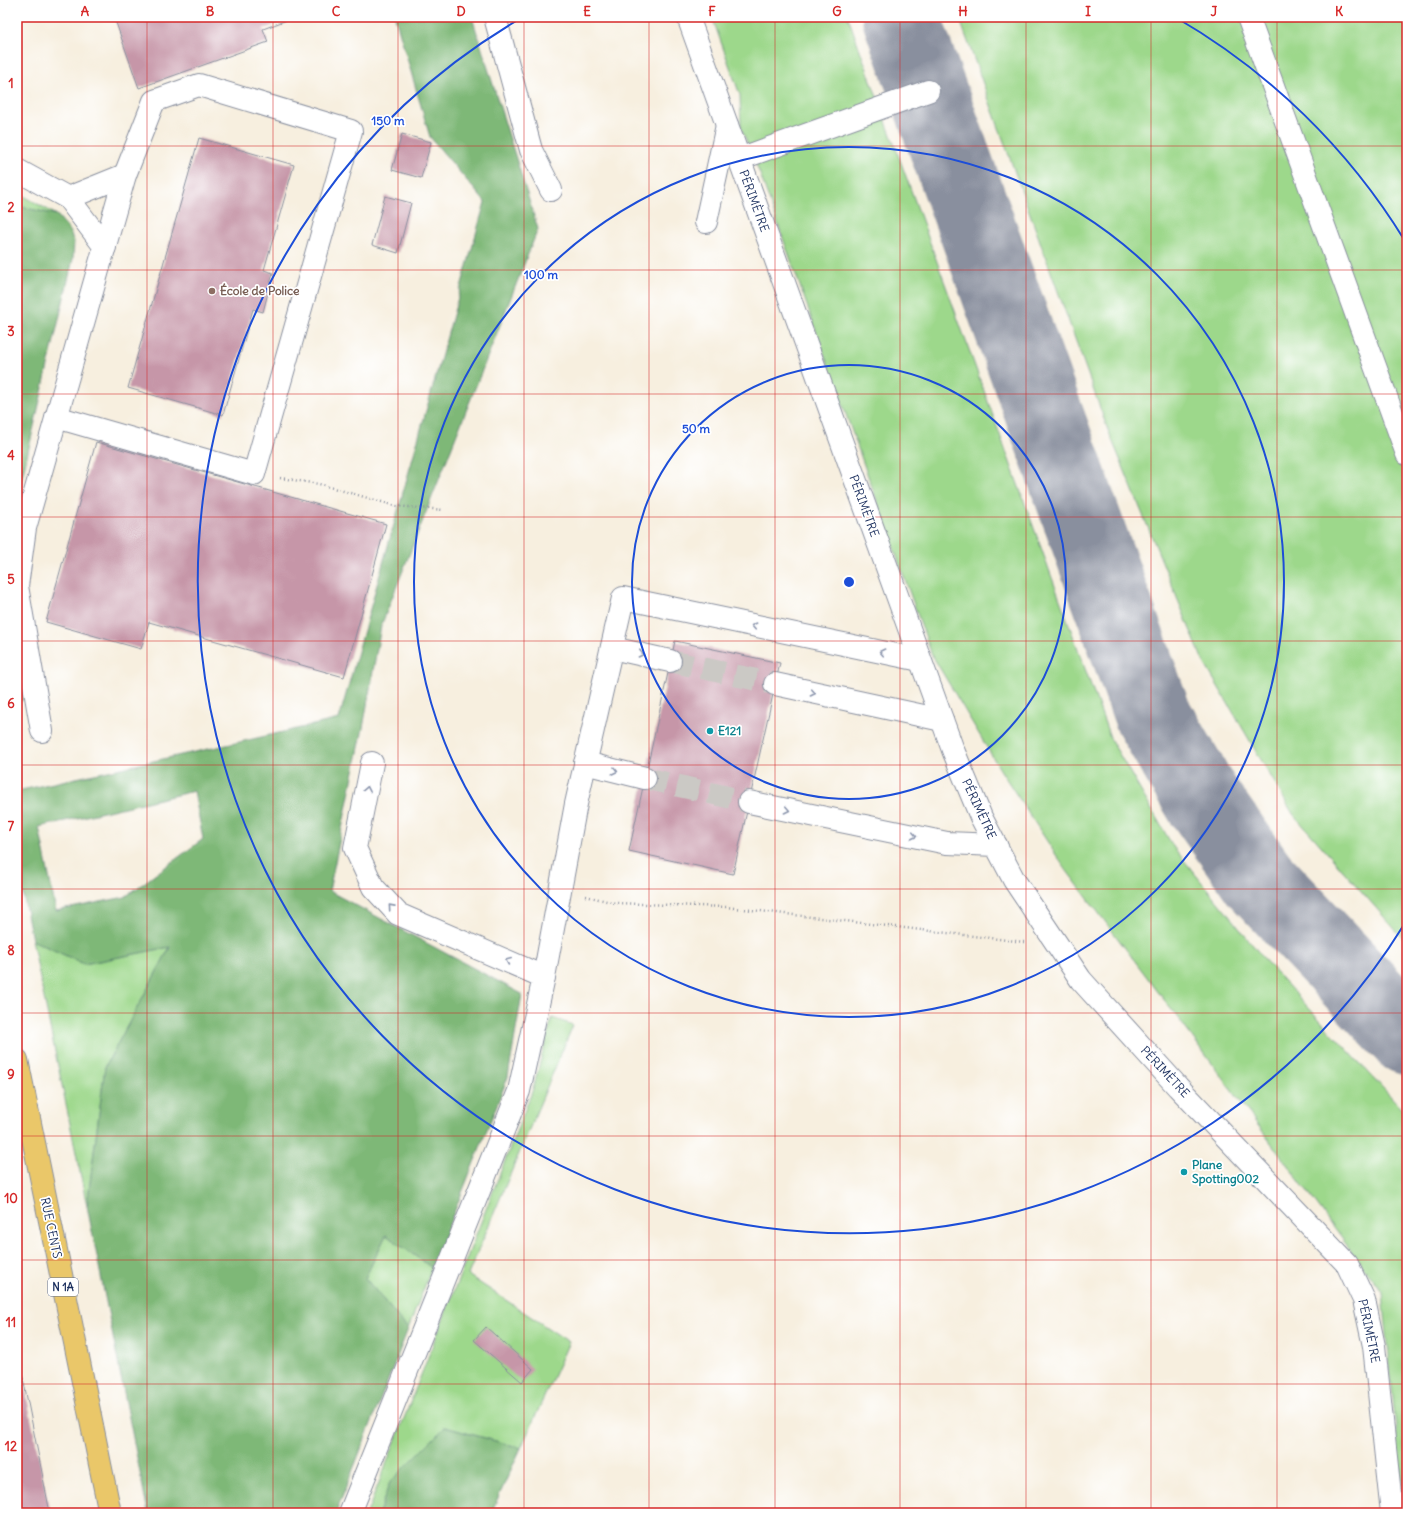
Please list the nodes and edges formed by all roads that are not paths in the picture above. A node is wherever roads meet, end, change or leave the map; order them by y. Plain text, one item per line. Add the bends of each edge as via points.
1 (495, 17) edge
2 (688, 17) edge
3 (1248, 17) edge
4 (928, 91) dead end
5 (727, 125) junction
6 (739, 159) junction
7 (17, 170) edge
8 (125, 175) junction
9 (551, 190) dead end
10 (68, 198) junction
11 (706, 222) dead end
12 (104, 247) junction
13 (56, 418) junction
14 (1407, 454) edge
15 (612, 648) junction
16 (920, 660) junction
17 (670, 661) tunnel mouth
18 (775, 684) tunnel mouth
19 (942, 720) junction
20 (42, 732) dead end
21 (372, 763) dead end
22 (585, 763) junction
23 (645, 778) tunnel mouth
24 (749, 802) tunnel mouth
25 (996, 845) junction
26 (544, 977) junction
27 (17, 1060) edge
28 (110, 1513) edge
29 (350, 1513) edge
30 (1392, 1513) edge

1 - 9 lane via 531,150
2 - 5 lane, PÉRIMÈTRE
3 - 14 lane
4 - 6 lane
5 - 6 lane, PÉRIMÈTRE
5 - 11 lane
6 - 16 lane, PÉRIMÈTRE
7 - 10 lane
8 - 10 lane
8 - 12 lane
8 - 13 lane via 154,101 199,85 351,131 254,474
10 - 12 lane
12 - 13 lane
13 - 20 lane via 25,528 17,586
16 -> 15 lane via 623,598
15 -> 17 lane
15 - 22 lane
16 - 19 lane, PÉRIMÈTRE
18 -> 19 lane
19 - 25 lane, PÉRIMÈTRE via 981,817
26 -> 21 lane via 398,914 373,887 355,848
22 -> 23 lane
22 - 26 lane
24 -> 25 lane via 947,843
25 - 30 lane, PÉRIMÈTRE via 1014,880 1081,980 1347,1264 1364,1300 1374,1346
26 - 29 lane via 519,1091
27 - 28 main road, RUE CENTS / N 1A

